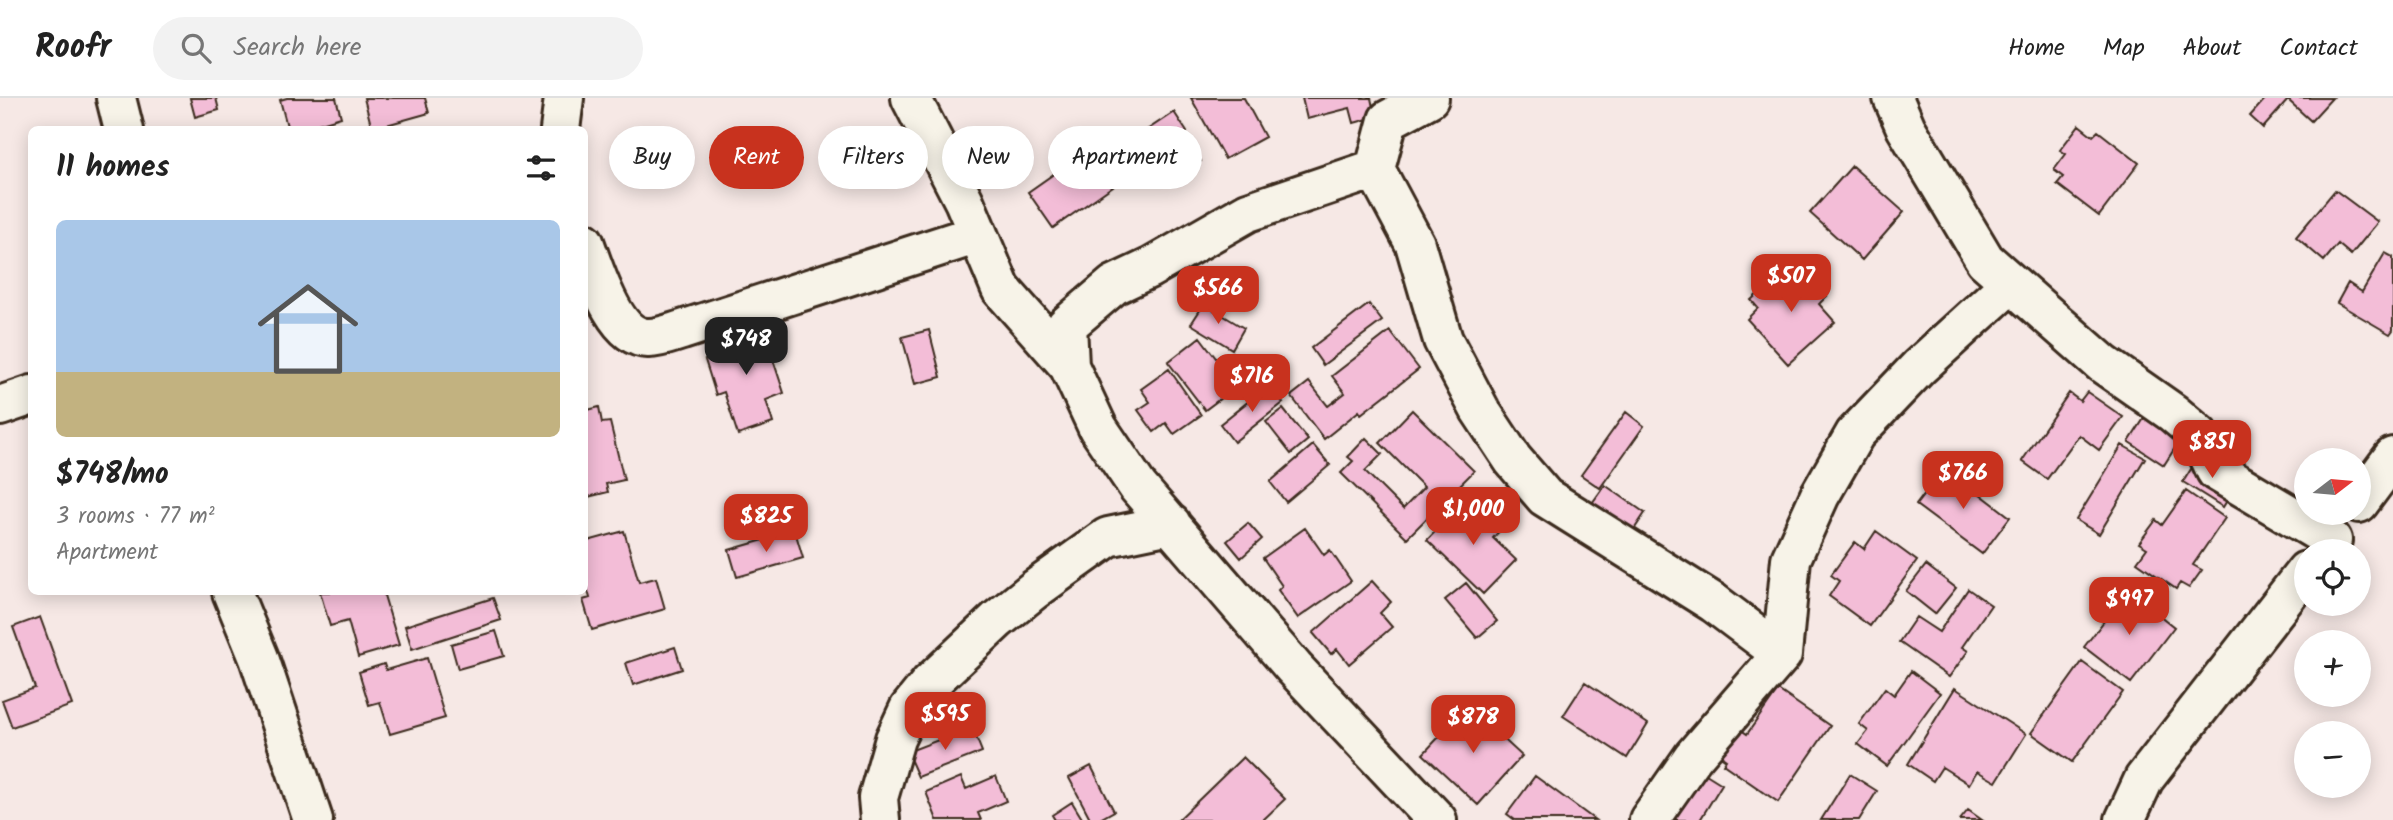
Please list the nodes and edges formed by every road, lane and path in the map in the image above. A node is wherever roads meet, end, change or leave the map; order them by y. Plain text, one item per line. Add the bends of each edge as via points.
1 (116, 98) edge
2 (564, 98) edge
3 (911, 98) edge
4 (1429, 98) edge
5 (1893, 98) edge
6 (123, 126) edge
7 (560, 126) edge
8 (1375, 169) junction
9 (978, 234) junction
10 (588, 253) edge
11 (2011, 283) junction
12 (1069, 366) junction
13 (28, 397) edge
14 (0, 406) edge
15 (2393, 457) edge
16 (2371, 487) edge
17 (1171, 524) junction
18 (2336, 535) edge
19 (2294, 586) edge
20 (233, 595) edge
21 (1782, 654) junction
22 (313, 820) edge
23 (880, 820) edge
24 (1437, 820) edge
25 (1649, 820) edge
26 (2125, 820) edge

1 - 6 street
2 - 7 street
3 - 9 street
4 - 8 street via 1388,120
5 - 11 street via 1906,128 1985,260
8 - 12 street via 1248,212 1114,285 1067,325
8 - 21 street via 1415,244 1443,340 1513,460 1545,497 1714,603
9 - 10 street via 649,338 629,332 615,314
9 - 12 street via 1001,289
11 - 18 street via 2103,364 2199,435 2216,471
11 - 21 street via 1919,367 1855,434 1791,559
12 - 17 street via 1098,428 1138,487
13 - 14 street
15 - 16 street
17 - 23 street via 1108,537 1034,590 930,683 909,709 895,739 878,797
17 - 24 street via 1294,668
19 - 26 street via 2144,779
20 - 22 street
21 - 25 street via 1693,757

